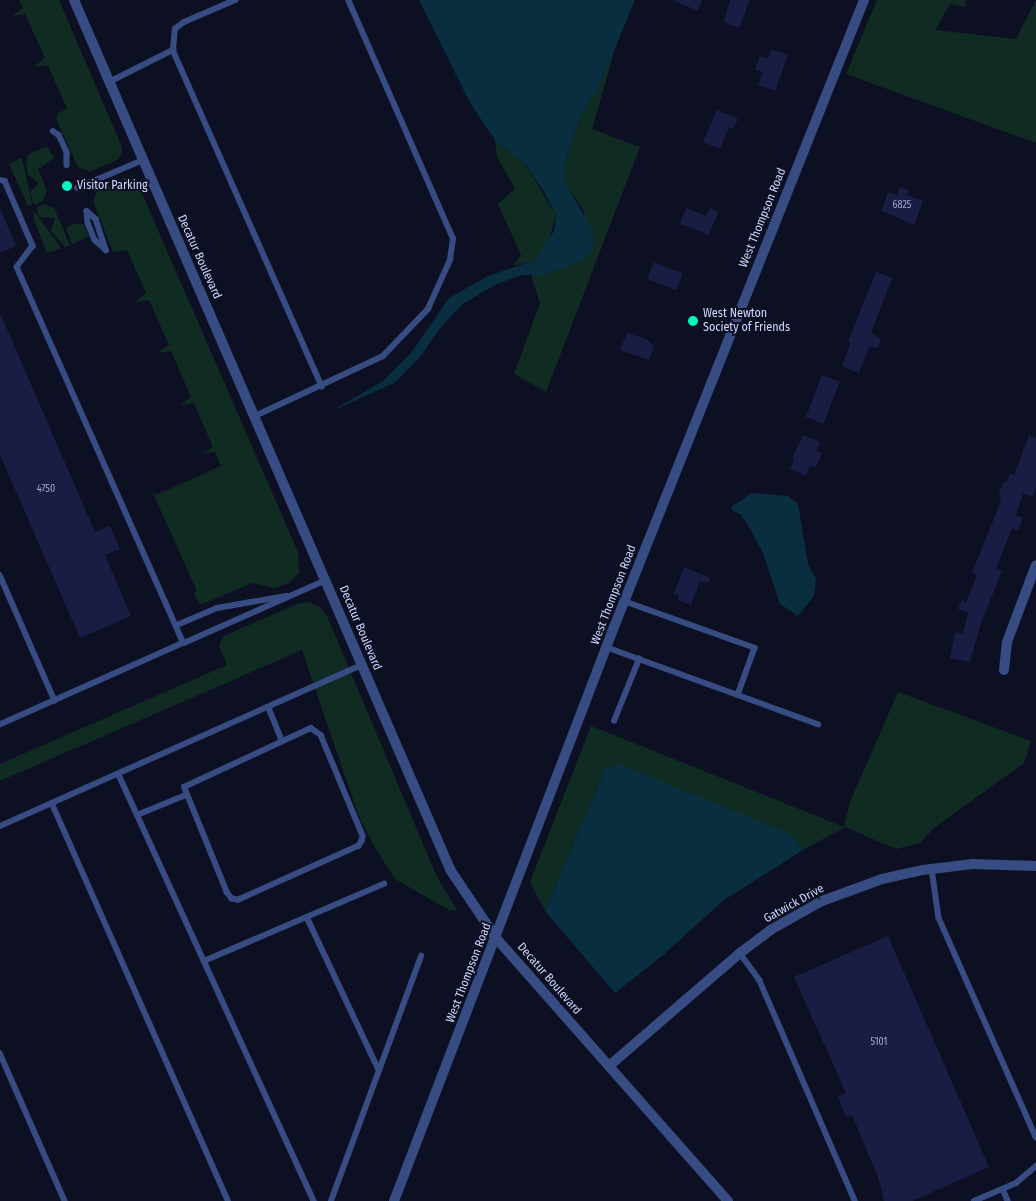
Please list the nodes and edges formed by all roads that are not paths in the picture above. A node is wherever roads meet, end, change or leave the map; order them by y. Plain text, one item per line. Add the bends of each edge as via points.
1 (74, 0) edge
2 (235, 0) edge
3 (348, 0) edge
4 (860, 1) edge
5 (173, 50) junction
6 (109, 82) junction
7 (53, 131) dead end
8 (143, 160) junction
9 (67, 165) dead end
10 (0, 180) edge
11 (77, 188) dead end
12 (106, 250) joint
13 (322, 386) junction
14 (254, 416) junction
15 (1035, 571) edge
16 (0, 575) edge
17 (326, 580) junction
18 (293, 595) junction
19 (624, 601) junction
20 (177, 625) junction
21 (184, 643) junction
22 (606, 647) junction
23 (639, 659) junction
24 (362, 665) junction
25 (1004, 670) dead end
26 (738, 695) junction
27 (55, 701) junction
28 (269, 708) junction
29 (614, 721) dead end
30 (818, 724) dead end
31 (0, 725) edge
32 (282, 741) junction
33 (119, 776) junction
34 (186, 795) junction
35 (52, 804) junction
36 (137, 815) junction
37 (0, 826) edge
38 (1036, 866) edge
39 (932, 869) junction
40 (384, 884) dead end
41 (308, 917) junction
42 (496, 938) junction
43 (740, 953) junction
44 (421, 956) dead end
45 (204, 961) junction
46 (0, 1053) edge
47 (608, 1066) junction
48 (379, 1070) junction
49 (1036, 1137) edge
50 (1036, 1166) edge
51 (1003, 1189) junction
52 (65, 1201) edge
53 (228, 1201) edge
54 (314, 1201) edge
55 (332, 1201) edge
56 (394, 1201) edge
57 (728, 1201) edge
58 (855, 1201) edge
59 (974, 1201) edge
60 (1008, 1201) edge

1 - 6 street, Decatur Boulevard
2 - 5 lane via 175,29
3 - 13 lane via 453,239 450,260 439,290 414,326 383,356
4 - 19 street, West Thompson Road
5 - 6 lane
5 - 13 lane
6 - 8 street, Decatur Boulevard
7 - 9 lane via 59,135 68,152
8 - 11 lane
8 - 14 street, Decatur Boulevard
10 - 20 lane via 5,181 34,246 17,267
12 - 12 lane via 96,219 87,211 95,240
13 - 14 lane
14 - 17 street, Decatur Boulevard
15 - 25 street via 1008,642
16 - 27 lane
17 - 18 lane
17 - 24 street, Decatur Boulevard
18 - 20 lane via 217,608
18 - 21 lane
19 - 22 street, West Thompson Road
19 - 26 lane via 755,648
20 - 21 lane
21 - 27 lane
22 - 23 lane
22 - 42 street, West Thompson Road
23 - 26 lane
23 - 29 lane
24 - 28 lane
24 - 42 street, Decatur Boulevard via 446,859
26 - 30 lane
27 - 31 lane
28 - 32 lane
28 - 33 lane
32 - 34 lane via 188,783 184,787
32 - 34 lane via 310,728 321,735 363,836 359,846 239,900 232,899
33 - 35 lane
33 - 36 lane
34 - 36 lane
35 - 37 lane
35 - 53 lane
36 - 45 lane
38 - 39 street, Gatwick Drive via 973,864
39 - 43 street, Gatwick Drive via 882,879 836,895 792,917
39 - 49 lane via 939,918
40 - 41 lane
41 - 45 lane
41 - 48 lane
42 - 47 street, Decatur Boulevard
42 - 56 street, West Thompson Road
43 - 47 street, Gatwick Drive
43 - 58 lane via 760,981
44 - 48 lane
45 - 54 lane
46 - 52 lane
47 - 57 street, Decatur Boulevard
48 - 55 lane
50 - 51 lane via 1016,1183
51 - 59 lane
51 - 60 lane

